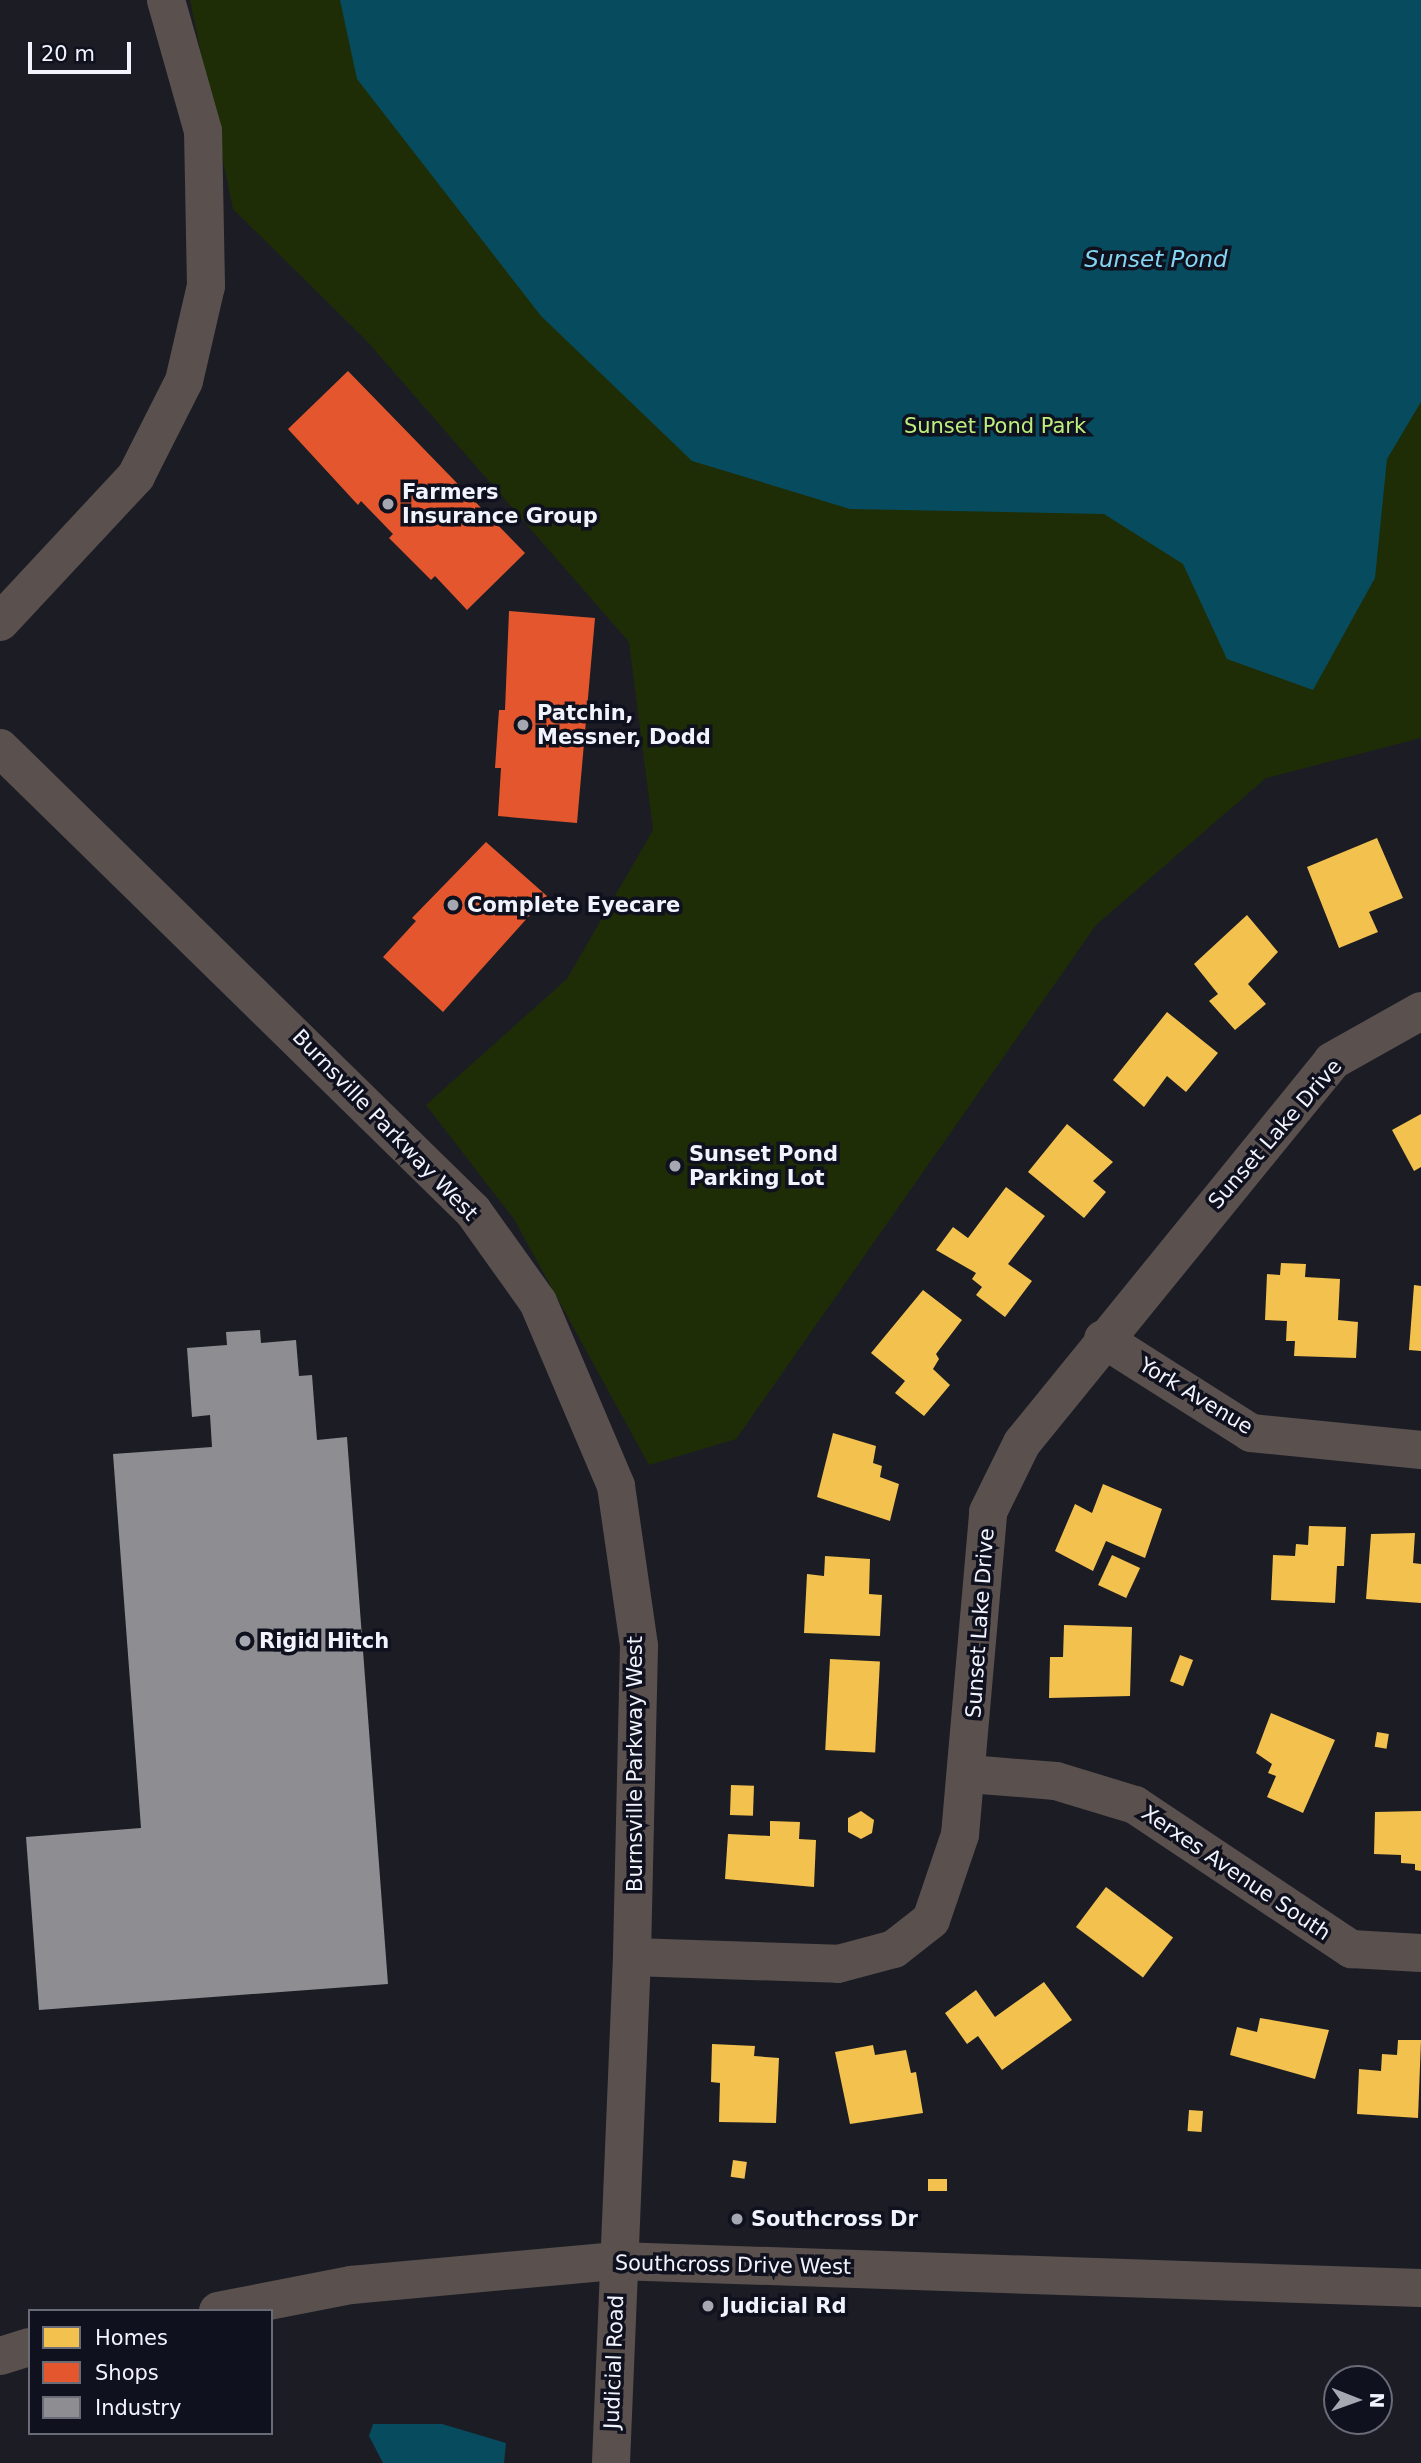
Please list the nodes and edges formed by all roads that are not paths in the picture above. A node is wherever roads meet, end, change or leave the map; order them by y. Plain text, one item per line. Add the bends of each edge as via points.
1 (166, 0) edge
2 (0, 622) edge
3 (0, 748) edge
4 (1421, 1011) edge
5 (1103, 1339) junction
6 (1421, 1450) edge
7 (969, 1774) junction
8 (1421, 1953) edge
9 (632, 1957) junction
10 (617, 2261) junction
11 (1421, 2288) edge
12 (228, 2309) edge
13 (28, 2348) edge
14 (0, 2356) edge
15 (611, 2463) edge

1 - 2 street via 203,131 206,286 184,381 136,476
3 - 9 street, Burnsville Parkway West via 473,1211 538,1302 615,1486 637,1633
4 - 5 street, Sunset Lake Drive via 1332,1061
5 - 6 street, York Avenue via 1251,1433
5 - 7 street, Sunset Lake Drive via 1022,1443 988,1512
7 - 8 street, Xerxes Avenue South via 1056,1781 1135,1805 1351,1949
7 - 9 street, Sunset Lake Drive via 960,1835 931,1920 894,1949 838,1964
9 - 10 street, Burnsville Parkway West
10 - 11 street, Southcross Drive West
10 - 12 street, Southcross Drive West via 351,2285
10 - 15 street, Judicial Road
13 - 14 street

